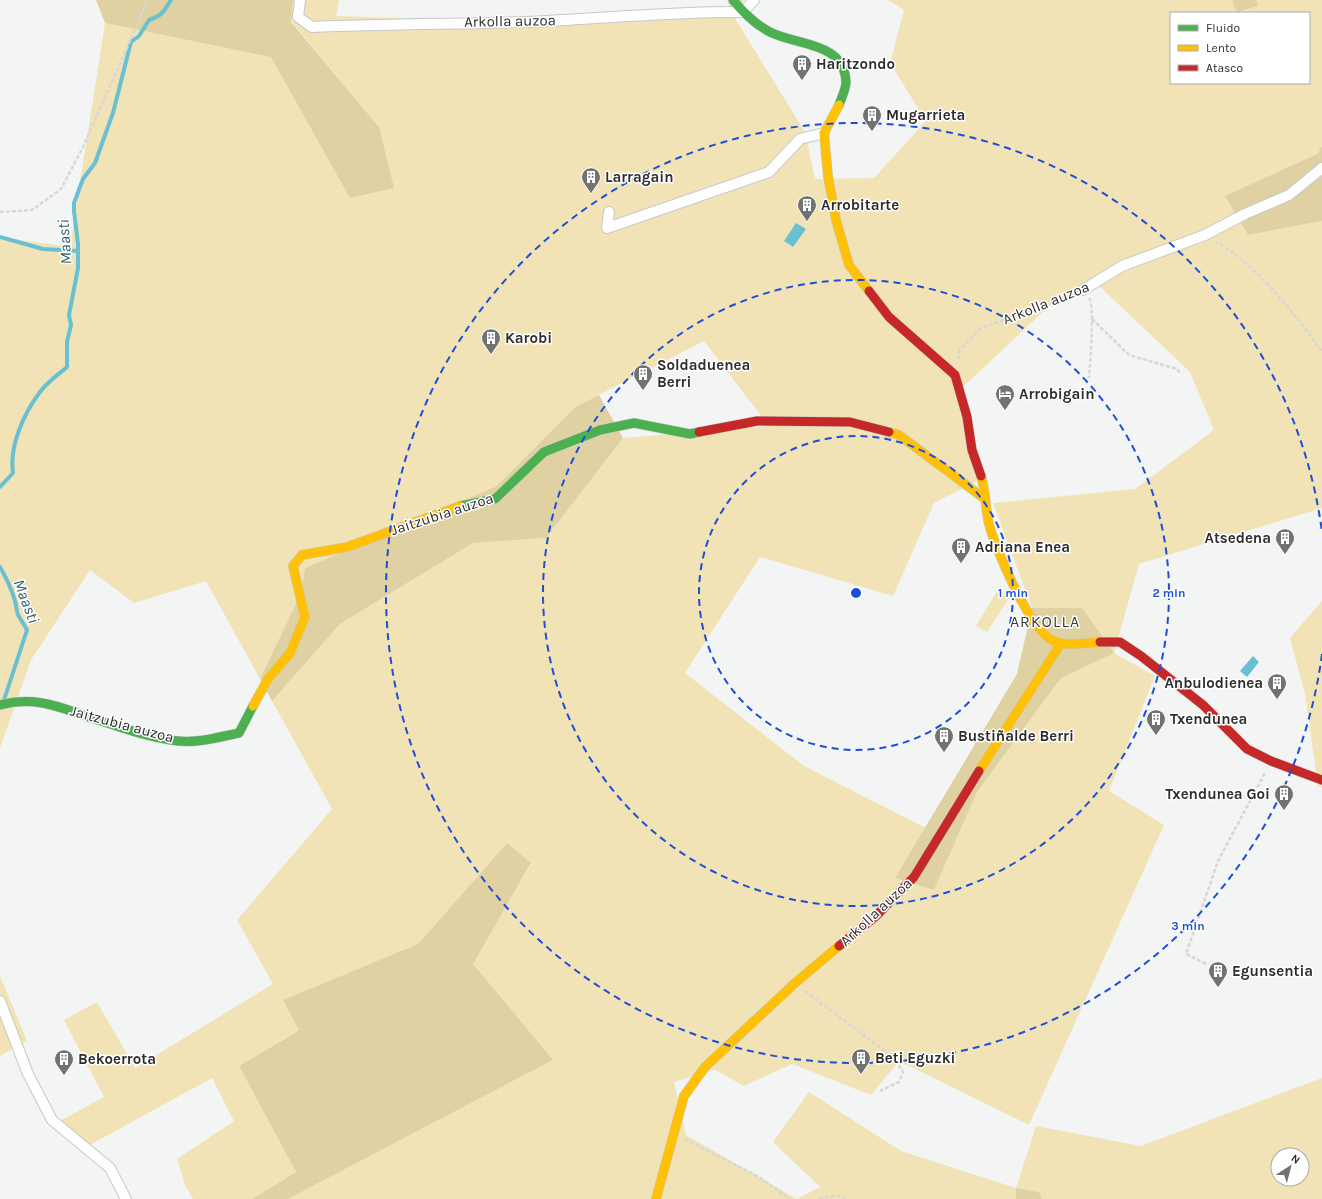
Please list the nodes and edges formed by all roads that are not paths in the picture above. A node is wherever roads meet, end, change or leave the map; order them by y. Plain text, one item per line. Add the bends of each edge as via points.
1 (300, 0) edge
2 (733, 0) edge
3 (754, 0) edge
4 (743, 12) junction
5 (824, 133) junction
6 (1322, 168) edge
7 (609, 212) dead end
8 (1083, 290) road end
9 (985, 499) junction
10 (1061, 643) junction
11 (0, 705) edge
12 (1322, 780) edge
13 (0, 1001) edge
14 (126, 1199) edge
15 (656, 1199) edge

1 - 4 street, Arkolla auzoa via 298,17 312,27 527,22 697,11
2 - 4 street
3 - 4 street
4 - 5 street via 770,32 824,49 841,62 846,83 837,110
5 - 7 street via 800,139 769,172 607,228
5 - 9 street via 836,220 849,265 889,317 955,375
6 - 8 street, Arkolla auzoa via 1290,195 1204,235 1122,266
9 - 10 street via 989,524 1018,594 1041,631 1051,640
9 - 11 street, Jaitzubia auzoa via 899,435 850,422 757,421 690,434 634,423 600,430 544,452 495,499 453,507 347,547 302,555 293,566 305,618 290,653 268,679 239,733 178,741 106,723 41,701 10,701
10 - 12 street via 1120,642 1203,705 1247,749
10 - 15 street, Arkolla auzoa via 914,877 876,916 795,983 705,1066 684,1096
13 - 14 street via 28,1074 52,1120 110,1168

